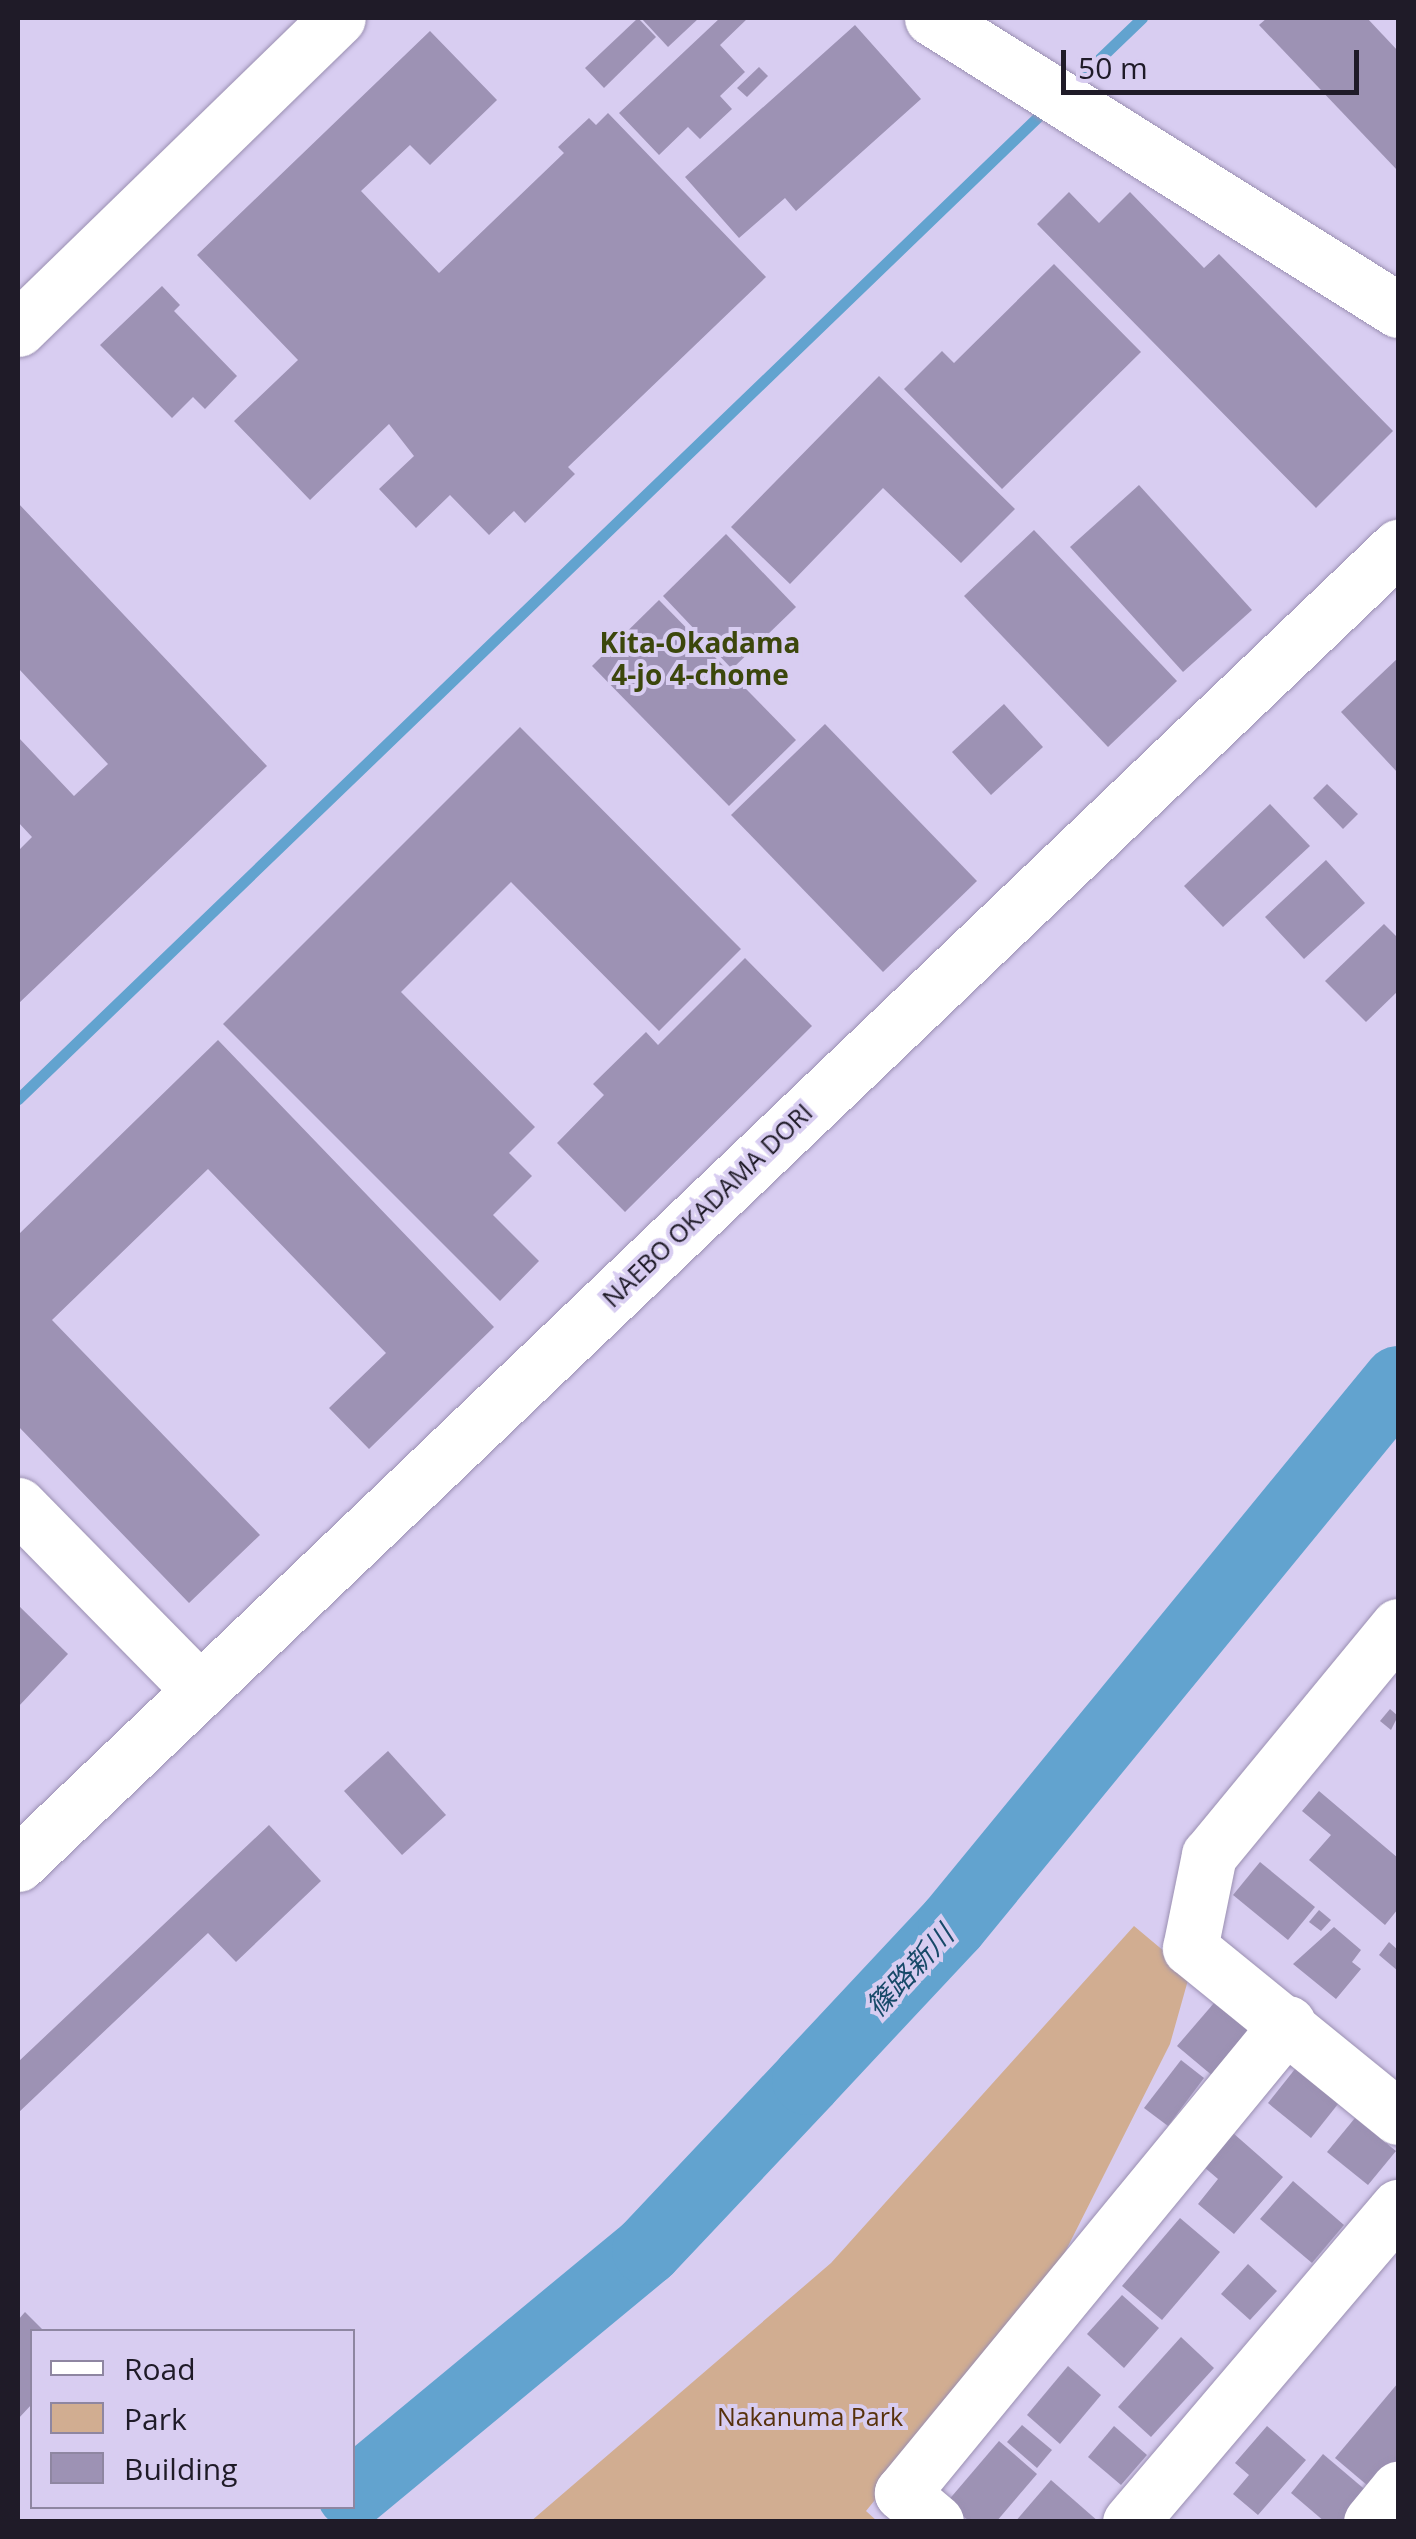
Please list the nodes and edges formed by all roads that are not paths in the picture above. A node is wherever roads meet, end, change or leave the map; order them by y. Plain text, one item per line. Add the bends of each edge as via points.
1 (338, 18) edge
2 (932, 18) edge
3 (1398, 310) edge
4 (18, 330) edge
5 (1398, 547) edge
6 (18, 1505) edge
7 (1398, 1626) edge
8 (199, 1689) junction
9 (18, 1864) edge
10 (1288, 2024) junction
11 (1398, 2117) edge
12 (1398, 2207) edge
13 (1398, 2489) edge
14 (936, 2522) edge
15 (1130, 2522) edge
16 (1371, 2522) edge

1 - 4 street
2 - 3 street
5 - 8 street, NAEBO OKADAMA DORI
6 - 8 street
7 - 10 street via 1208,1855 1190,1948
8 - 9 street, NAEBO OKADAMA DORI
10 - 11 street
10 - 14 street via 902,2493
12 - 15 street
13 - 16 street

